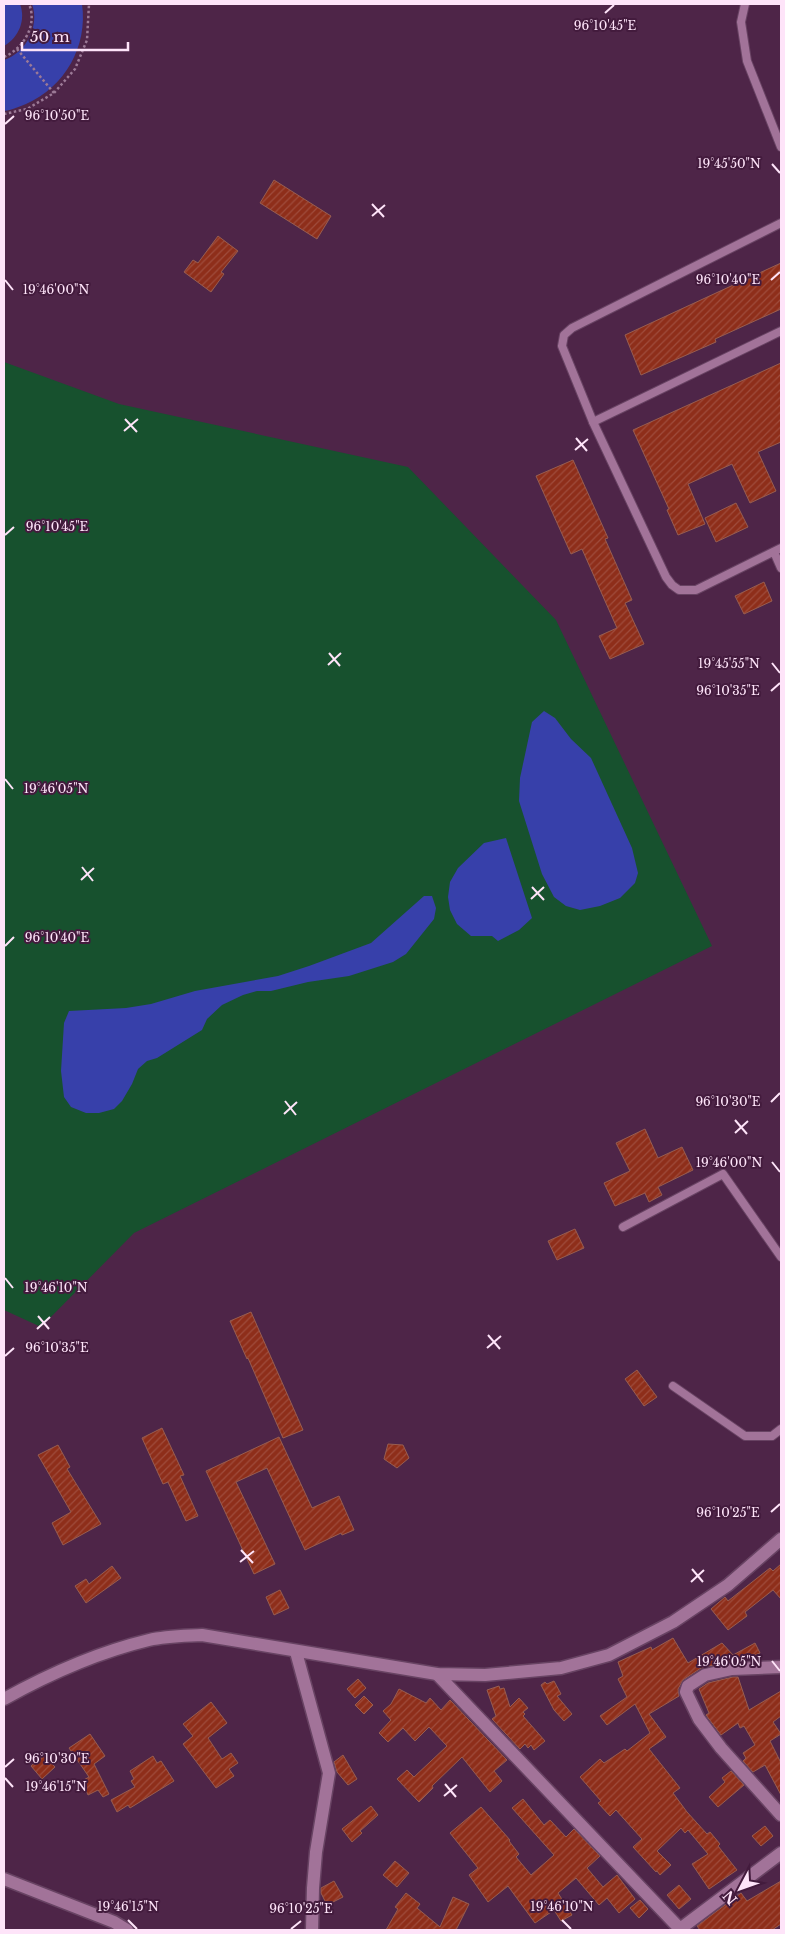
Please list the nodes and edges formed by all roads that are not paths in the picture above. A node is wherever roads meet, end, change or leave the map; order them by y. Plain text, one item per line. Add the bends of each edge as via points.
1 (745, 4) edge
2 (781, 147) edge
3 (781, 222) edge
4 (781, 331) edge
5 (593, 422) junction
6 (777, 550) edge
7 (781, 568) edge
8 (624, 1227) dead end
9 (781, 1257) edge
10 (673, 1386) dead end
11 (781, 1428) edge
12 (781, 1539) edge
13 (296, 1652) junction
14 (781, 1667) edge
15 (437, 1674) junction
16 (4, 1699) edge
17 (781, 1815) edge
18 (781, 1853) edge
19 (4, 1879) edge
20 (127, 1930) edge
21 (312, 1930) edge
22 (681, 1930) edge

1 - 2 lane via 741,22 747,62
3 - 5 lane via 572,328 564,335 562,346
4 - 5 lane
5 - 6 lane via 666,577 679,590 696,590
6 - 7 lane
8 - 9 lane via 723,1174
10 - 11 lane via 745,1436 772,1436
12 - 15 street via 728,1585 673,1622 609,1656 561,1668 485,1675
13 - 15 street
13 - 16 street via 202,1635 149,1640 90,1659 26,1686
13 - 21 street via 329,1773 316,1852
14 - 17 street via 732,1669 705,1675 688,1686 686,1692 699,1720 715,1741
15 - 22 street
18 - 22 street
19 - 20 street

